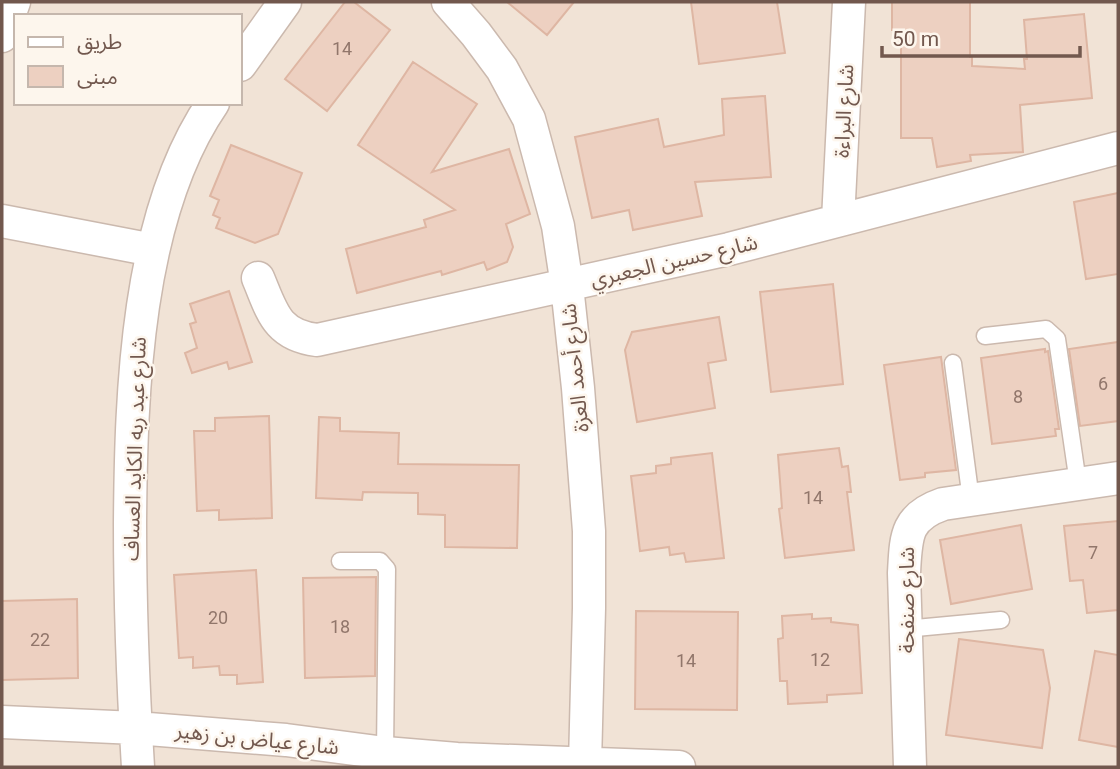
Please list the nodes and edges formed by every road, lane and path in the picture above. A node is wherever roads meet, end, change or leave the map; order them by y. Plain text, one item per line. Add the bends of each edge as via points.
1 (13, 2) edge
2 (285, 2) edge
3 (448, 2) edge
4 (849, 2) edge
5 (2, 36) edge
6 (242, 62) edge
7 (213, 105) edge
8 (1118, 148) edge
9 (838, 220) junction
10 (2, 221) edge
11 (153, 250) junction
12 (258, 278) dead end
13 (567, 286) junction
14 (985, 336) dead end
15 (953, 363) dead end
16 (1118, 478) edge
17 (1078, 483) junction
18 (971, 500) junction
19 (340, 561) dead end
20 (1001, 621) dead end
21 (905, 629) junction
22 (2, 722) edge
23 (136, 728) junction
24 (385, 753) junction
25 (585, 766) edge
26 (138, 767) edge
27 (679, 767) edge
28 (910, 767) edge

1 - 5 street
2 - 6 street
3 - 13 street, شارع أحمد العزة via 502,69 529,119 558,226
4 - 9 street, شارع البراءة
7 - 11 street, شارع عبد ربه الكايد العساف via 166,201
8 - 9 street, شارع حسين الجعبري
9 - 13 street, شارع حسين الجعبري
10 - 11 street
11 - 23 street, شارع عبد ربه الكايد العساف via 139,333 131,448
12 - 13 street, شارع حسين الجعبري via 284,329 317,340
13 - 25 street, شارع أحمد العزة via 589,531
14 - 17 lane via 1046,329 1057,339
15 - 18 lane
16 - 17 street, شارع صنفحة
17 - 18 street, شارع صنفحة
18 - 21 street, شارع صنفحة via 931,508 913,522 906,541
19 - 24 lane via 380,561 387,569
20 - 21 lane
21 - 28 street, شارع صنفحة
22 - 23 street, شارع عياض بن زهير
23 - 24 street, شارع عياض بن زهير
23 - 26 street, شارع عبد ربه الكايد العساف
24 - 25 street, شارع عياض بن زهير
25 - 27 street, شارع عياض بن زهير

